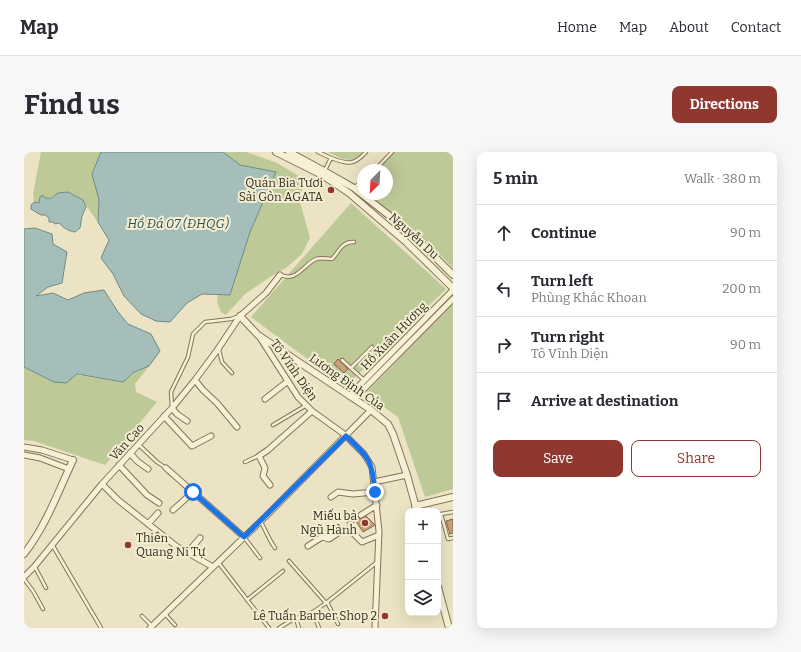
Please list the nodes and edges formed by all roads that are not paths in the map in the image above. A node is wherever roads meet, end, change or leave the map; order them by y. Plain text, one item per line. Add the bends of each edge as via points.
1 (276, 152) edge
2 (289, 152) edge
3 (318, 152) edge
4 (366, 152) edge
5 (392, 152) edge
6 (332, 158) junction
7 (381, 164) edge
8 (324, 170) junction
9 (357, 185) edge
10 (354, 188) junction
11 (349, 193) junction
12 (354, 242) dead end
13 (280, 275) joint
14 (453, 275) edge
15 (453, 289) edge
16 (453, 300) edge
17 (240, 316) junction
18 (258, 335) junction
19 (372, 347) dead end
20 (218, 349) junction
21 (342, 360) dead end
22 (351, 368) junction
23 (232, 373) dead end
24 (195, 380) junction
25 (288, 381) junction
26 (364, 381) junction
27 (352, 398) junction
28 (265, 399) dead end
29 (305, 406) junction
30 (172, 408) junction
31 (371, 410) junction
32 (312, 411) junction
33 (164, 416) junction
34 (187, 421) dead end
35 (273, 425) dead end
36 (236, 427) dead end
37 (211, 436) dead end
38 (346, 436) junction
39 (138, 445) junction
40 (24, 447) edge
41 (130, 454) junction
42 (24, 455) edge
43 (259, 456) junction
44 (73, 460) joint
45 (245, 462) dead end
46 (119, 465) junction
47 (166, 468) joint
48 (69, 469) junction
49 (148, 469) dead end
50 (407, 475) junction
51 (374, 482) junction
52 (102, 484) junction
53 (270, 485) dead end
54 (193, 492) junction
55 (375, 492) junction
56 (331, 497) dead end
57 (453, 498) edge
58 (159, 503) dead end
59 (376, 505) junction
60 (416, 508) edge
61 (419, 508) edge
62 (173, 510) dead end
63 (453, 512) edge
64 (158, 513) dead end
65 (361, 515) dead end
66 (260, 521) junction
67 (148, 524) junction
68 (379, 535) junction
69 (244, 537) junction
70 (200, 538) dead end
71 (453, 538) edge
72 (52, 545) junction
73 (308, 546) dead end
74 (275, 548) dead end
75 (187, 552) junction
76 (24, 554) edge
77 (260, 558) dead end
78 (289, 561) dead end
79 (218, 562) junction
80 (377, 563) junction
81 (34, 567) junction
82 (213, 567) junction
83 (283, 571) dead end
84 (24, 578) edge
85 (46, 588) dead end
86 (441, 598) edge
87 (247, 600) junction
88 (326, 603) junction
89 (43, 609) dead end
90 (313, 612) junction
91 (165, 614) junction
92 (142, 616) dead end
93 (296, 619) junction
94 (338, 624) dead end
95 (175, 625) dead end
96 (151, 627) edge
97 (101, 628) edge
98 (269, 628) edge
99 (279, 628) edge
100 (299, 628) edge
101 (320, 628) edge
102 (376, 628) edge
103 (449, 628) edge

1 - 11 street, Nguyễn Du via 322,175
2 - 8 street, Nguyễn Du
3 - 6 lane
4 - 6 lane via 354,162
5 - 7 lane
6 - 8 lane
8 - 10 street, Nguyễn Du
9 - 10 lane
10 - 11 street
10 - 14 street, Nguyễn Du via 409,231
11 - 15 street, Nguyễn Du via 406,242
12 - 13 lane via 344,244 332,258 318,258 298,274 287,278
13 - 17 street, Văn Cao via 266,293
15 - 26 street, Hồ Xuân Hương
16 - 27 street, Hồ Xuân Hương
17 - 18 street, Lương Định Của
17 - 20 street, Văn Cao
17 - 30 lane via 205,322 193,334 188,357 171,392
18 - 25 street, Tô Vĩnh Diện
18 - 27 street, Lương Định Của
19 - 22 lane
20 - 23 lane via 222,362
20 - 24 street, Văn Cao
21 - 22 lane
22 - 26 lane
24 - 30 street, Văn Cao
24 - 36 street
25 - 28 street
25 - 29 street, Tô Vĩnh Diện
26 - 27 street, Hồ Xuân Hương
27 - 31 street, Lương Định Của
29 - 32 street, Tô Vĩnh Diện
29 - 35 lane
30 - 33 street, Văn Cao
30 - 34 street
31 - 38 street
31 - 50 street, Lương Định Của via 388,424 394,434
32 - 38 street, Tô Vĩnh Diện
32 - 43 street
33 - 37 street via 192,446
33 - 39 street, Văn Cao
38 - 51 street, Tô Vĩnh Diện via 369,460
38 - 66 street
39 - 41 street, Văn Cao
39 - 47 lane
40 - 44 street
41 - 46 street, Văn Cao
41 - 49 street
42 - 48 street
43 - 45 lane
43 - 53 street via 265,468 263,476
44 - 48 street
46 - 52 street, Văn Cao
46 - 58 street
47 - 54 street
48 - 76 street via 36,539
50 - 51 street
50 - 60 street, Lương Định Của
51 - 55 street, Tô Vĩnh Diện
52 - 67 street
52 - 72 street, Văn Cao
54 - 62 street
54 - 69 street
55 - 56 street via 338,492
55 - 59 street, Tô Vĩnh Diện
57 - 61 street
59 - 65 street
59 - 68 street, Tô Vĩnh Diện
63 - 71 lane via 441,514 448,539
64 - 67 street
66 - 69 street
66 - 74 lane
67 - 75 street
68 - 73 street via 362,542 349,529 329,539 322,537
68 - 80 street, Tô Vĩnh Diện
69 - 77 lane
69 - 79 street
70 - 75 street
72 - 81 street, Văn Cao
72 - 97 lane
75 - 82 street
78 - 88 lane
79 - 82 street
79 - 87 lane
80 - 88 lane
80 - 102 street, Tô Vĩnh Diện
81 - 84 street, Văn Cao
81 - 85 lane
82 - 91 street
83 - 87 lane
84 - 89 lane
86 - 103 street
87 - 98 lane
88 - 90 lane
88 - 94 lane
90 - 93 lane
90 - 101 lane
91 - 95 lane
91 - 96 street
92 - 96 lane
93 - 99 lane
93 - 100 lane

